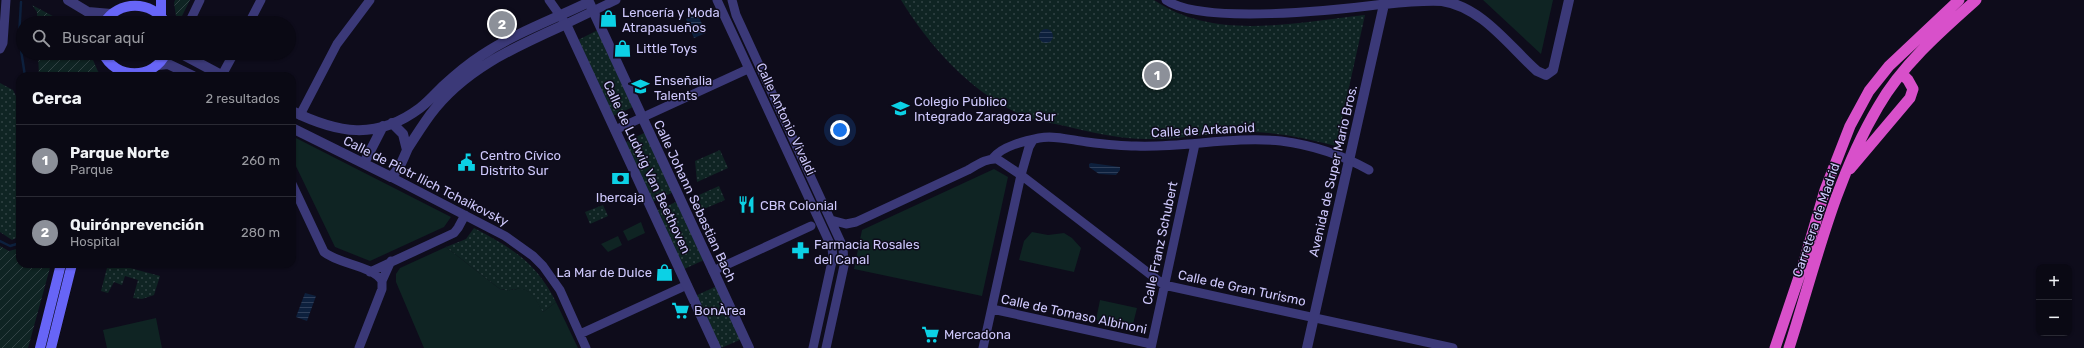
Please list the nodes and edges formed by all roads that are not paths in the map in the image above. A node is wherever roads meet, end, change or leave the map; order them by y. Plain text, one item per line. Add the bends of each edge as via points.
1 (6, 0) edge
2 (68, 0) edge
3 (161, 0) edge
4 (200, 0) edge
5 (261, 0) edge
6 (370, 0) edge
7 (549, 0) edge
8 (616, 0) edge
9 (717, 0) edge
10 (732, 0) edge
11 (1166, 0) edge
12 (1569, 0) edge
13 (1959, 0) edge
14 (1976, 0) edge
15 (138, 2) edge
16 (1384, 2) edge
17 (591, 3) edge
18 (88, 12) junction
19 (111, 14) joint
20 (91, 16) edge
21 (159, 16) edge
22 (163, 16) edge
23 (192, 16) edge
24 (253, 16) edge
25 (563, 20) junction
26 (0, 49) edge
27 (107, 60) edge
28 (161, 60) edge
29 (193, 60) edge
30 (231, 60) edge
31 (158, 65) junction
32 (748, 69) junction
33 (113, 71) edge
34 (144, 72) edge
35 (185, 72) edge
36 (216, 72) edge
37 (225, 72) edge
38 (1902, 74) junction
39 (296, 113) edge
40 (642, 118) junction
41 (388, 125) junction
42 (296, 130) edge
43 (615, 130) junction
44 (1033, 140) junction
45 (1195, 144) junction
46 (408, 150) junction
47 (993, 158) junction
48 (1349, 160) junction
49 (364, 163) junction
50 (1369, 170) dead end
51 (1845, 173) junction
52 (1021, 175) junction
53 (391, 177) junction
54 (296, 192) edge
55 (465, 215) junction
56 (832, 220) junction
57 (811, 226) dead end
58 (391, 261) junction
59 (60, 268) edge
60 (71, 268) edge
61 (713, 271) junction
62 (370, 272) junction
63 (382, 281) junction
64 (687, 285) junction
65 (1164, 285) junction
66 (992, 309) junction
67 (1314, 317) junction
68 (580, 334) junction
69 (1151, 346) edge
70 (40, 348) edge
71 (51, 348) edge
72 (359, 348) edge
73 (586, 348) edge
74 (716, 348) edge
75 (749, 348) edge
76 (813, 348) edge
77 (826, 348) edge
78 (983, 348) edge
79 (1307, 348) edge
80 (1453, 348) edge
81 (1775, 348) edge
82 (1789, 348) edge

1 - 26 street via 3,43
2 - 18 street
3 - 22 main road
4 - 23 street
5 - 24 street
6 - 39 street via 337,44
7 - 25 street, Calle de Ludwig Van Beethoven
8 - 17 street
9 - 32 street, Calle Antonio Vivaldi
10 - 56 street via 736,15
11 - 16 street via 1174,6 1222,14 1270,13
12 - 16 street via 1554,70 1546,75 1537,71 1485,21 1464,8 1449,2 1432,0
13 - 81 highway, Carretera de Madrid via 1889,66 1869,91 1850,126 1825,190
14 - 38 highway, Carretera de Madrid via 1947,26
15 - 19 main road
15 - 21 main road
16 - 48 street, Avenida de Super Mario Bros.
17 - 25 street
17 - 40 street, Calle Johann Sebastian Bach
18 - 19 street
18 - 20 street
25 - 41 street, Calle de Piotr Ilich Tchaikovsky via 484,53 458,72 421,107
25 - 43 street, Calle de Ludwig Van Beethoven
25 - 46 street via 482,66 436,107
27 - 33 main road
28 - 31 main road
29 - 36 street
30 - 37 street
31 - 34 main road
31 - 35 street via 168,64
32 - 40 street
32 - 76 street, Calle Antonio Vivaldi via 832,248 833,257
38 - 51 highway, Carretera de Madrid via 1878,105
38 - 51 highway via 1913,90 1910,98
39 - 41 street, Calle de Piotr Ilich Tchaikovsky via 324,126 344,130 368,130
40 - 43 street
40 - 61 street, Calle Johann Sebastian Bach
41 - 46 street via 403,134
41 - 49 street
42 - 49 street, Calle de Piotr Ilich Tchaikovsky
43 - 64 street, Calle de Ludwig Van Beethoven
44 - 45 street, Calle de Arkanoid via 1055,137 1136,146
44 - 47 street, Calle de Arkanoid via 1024,141
44 - 52 street
45 - 48 street, Calle de Arkanoid via 1245,139 1282,141 1324,150
45 - 65 street, Calle Franz Schubert
46 - 53 street via 399,169
47 - 52 street, Calle de Gran Turismo
47 - 56 street via 856,222 846,224
48 - 50 street, Calle de Arkanoid
48 - 67 street, Avenida de Super Mario Bros.
49 - 53 street, Calle de Piotr Ilich Tchaikovsky
51 - 82 highway, Carretera de Madrid
52 - 65 street, Calle de Gran Turismo
52 - 66 street
53 - 55 street, Calle de Piotr Ilich Tchaikovsky
54 - 62 street via 324,252
55 - 58 street via 454,233
55 - 68 street, Calle de Piotr Ilich Tchaikovsky via 505,236 544,266 560,290
56 - 77 street via 843,247 845,260
57 - 61 street
58 - 62 street
58 - 63 street
59 - 70 main road
60 - 71 main road
61 - 75 street, Calle Johann Sebastian Bach
62 - 63 street
63 - 72 street via 382,289
64 - 68 street
64 - 74 street, Calle de Ludwig Van Beethoven
65 - 67 street, Calle de Gran Turismo
65 - 69 street, Calle Franz Schubert
66 - 69 street, Calle de Tomaso Albinoni
66 - 78 street
67 - 79 street, Avenida de Super Mario Bros.
67 - 80 street, Calle de Gran Turismo
68 - 73 street, Calle de Piotr Ilich Tchaikovsky

